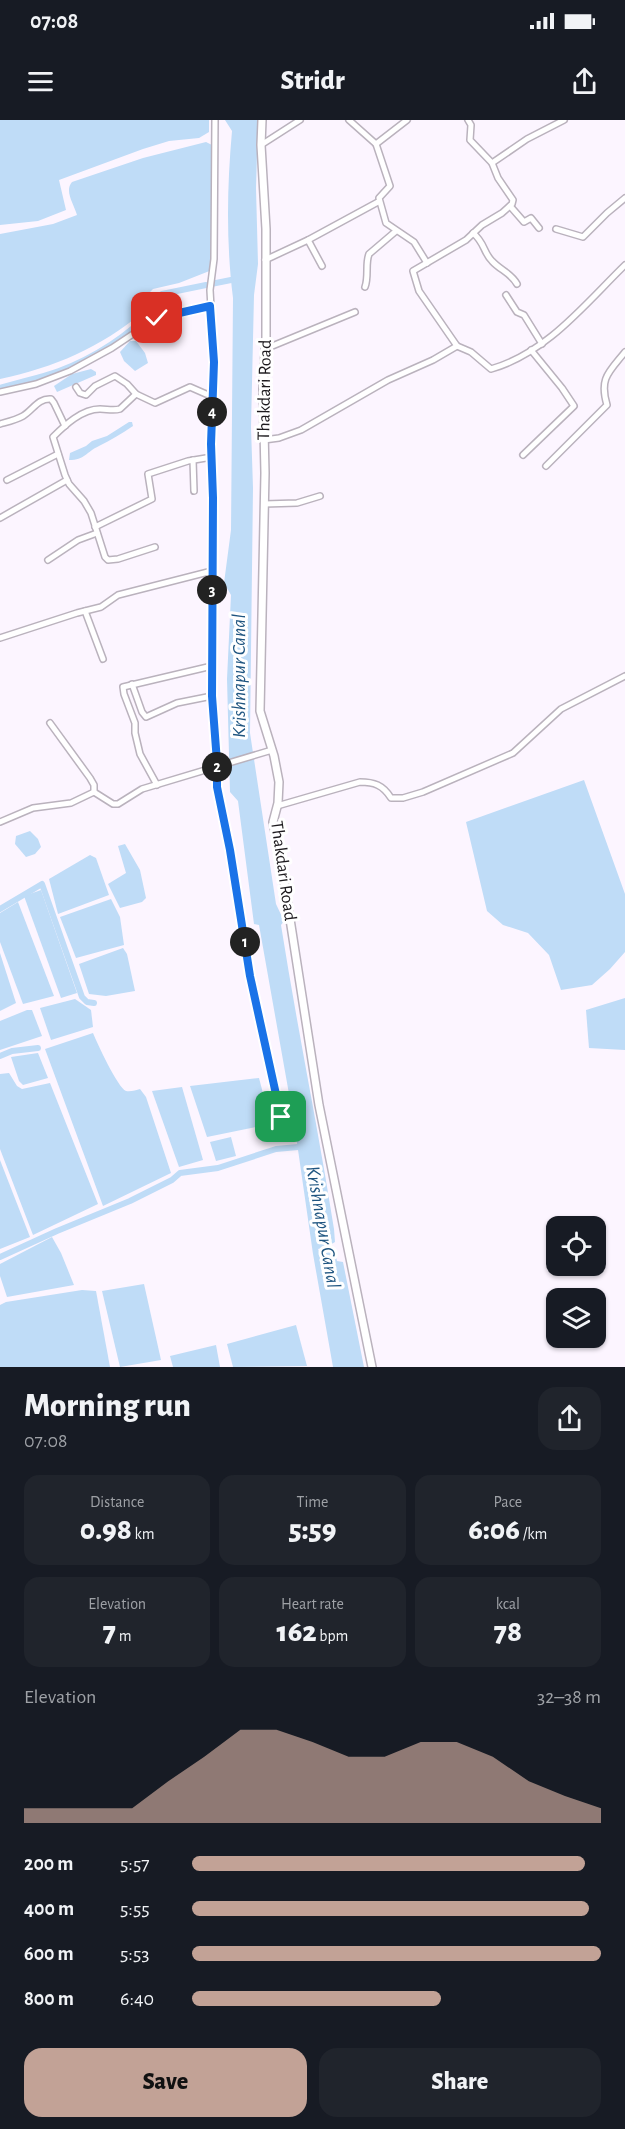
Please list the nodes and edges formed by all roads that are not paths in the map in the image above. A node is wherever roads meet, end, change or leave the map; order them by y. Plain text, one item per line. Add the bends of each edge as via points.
1 (215, 120) edge
2 (262, 120) edge
3 (300, 120) edge
4 (349, 120) edge
5 (406, 120) edge
6 (468, 120) edge
7 (564, 120) edge
8 (376, 144) junction
9 (261, 145) junction
10 (492, 164) junction
11 (625, 198) edge
12 (378, 202) junction
13 (510, 206) junction
14 (539, 228) dead end
15 (556, 229) dead end
16 (396, 231) junction
17 (473, 233) junction
18 (309, 240) junction
19 (265, 260) junction
20 (427, 263) junction
21 (625, 265) edge
22 (322, 266) dead end
23 (517, 284) dead end
24 (365, 287) dead end
25 (506, 296) dead end
26 (210, 306) junction
27 (355, 312) dead end
28 (542, 344) junction
29 (457, 346) junction
30 (265, 349) junction
31 (531, 350) junction
32 (625, 352) edge
33 (76, 387) dead end
34 (0, 392) edge
35 (136, 394) junction
36 (214, 395) junction
37 (0, 424) edge
38 (65, 426) junction
39 (264, 440) junction
40 (58, 454) junction
41 (523, 455) dead end
42 (212, 457) junction
43 (193, 460) junction
44 (546, 466) dead end
45 (7, 480) dead end
46 (67, 480) junction
47 (194, 491) dead end
48 (320, 496) dead end
49 (264, 504) junction
50 (0, 518) edge
51 (96, 530) junction
52 (155, 547) dead end
53 (48, 560) dead end
54 (212, 571) junction
55 (85, 611) junction
56 (0, 638) edge
57 (103, 659) dead end
58 (212, 666) junction
59 (625, 676) edge
60 (132, 684) junction
61 (212, 696) junction
62 (50, 723) dead end
63 (272, 750) junction
64 (217, 766) junction
65 (157, 785) junction
66 (94, 792) junction
67 (277, 806) junction
68 (0, 822) edge
69 (281, 1117) dead end
70 (372, 1367) edge

1 - 26 street
2 - 9 street, Thakdari Road
3 - 9 street
4 - 8 street
5 - 8 street
6 - 10 street via 470,140
7 - 10 street via 527,139
8 - 12 street via 390,186
9 - 19 street, Thakdari Road
10 - 13 street via 513,200
11 - 15 street via 583,237
12 - 16 street via 386,223
12 - 18 street
13 - 14 street via 525,222 531,218
13 - 17 street
16 - 20 street via 414,242
16 - 24 street via 369,254
17 - 20 street
17 - 23 street via 484,244 491,260
18 - 19 street
18 - 22 street
19 - 30 street, Thakdari Road
20 - 29 street via 413,272 419,291
21 - 28 street
25 - 28 street
26 - 34 street via 157,318 70,371
26 - 36 street
27 - 30 street
28 - 31 street
29 - 31 street via 491,369
29 - 39 street via 301,430
30 - 39 street, Thakdari Road
31 - 41 street via 574,406
32 - 44 street via 604,380 607,405
33 - 35 street via 86,394 115,376
35 - 36 street via 155,402 190,387
35 - 38 street via 120,410 93,410
36 - 42 street
37 - 38 street via 21,417 47,399 54,403
38 - 40 street via 53,437
39 - 49 street, Thakdari Road
40 - 45 street
40 - 46 street
42 - 43 street
42 - 54 street
43 - 47 street
43 - 51 street via 148,474 152,499
46 - 50 street
46 - 51 street via 84,501
48 - 49 street via 297,503
49 - 63 street, Thakdari Road via 260,711
51 - 52 street via 108,560
51 - 53 street
54 - 55 street via 118,595 101,607
54 - 58 street
55 - 56 street
55 - 57 street
58 - 60 street
58 - 61 street
59 - 67 street via 561,710 513,753 423,792 391,798 381,786 360,782
60 - 61 street via 146,717 177,703
60 - 65 street via 123,687 124,694 135,723 140,754
61 - 64 street
62 - 66 street via 93,782
63 - 64 street
63 - 67 street, Thakdari Road via 279,782
64 - 65 street
64 - 69 street via 217,787 250,976
65 - 66 street via 118,804
66 - 68 street via 71,803 33,808
67 - 70 street, Thakdari Road via 273,822 319,1105

